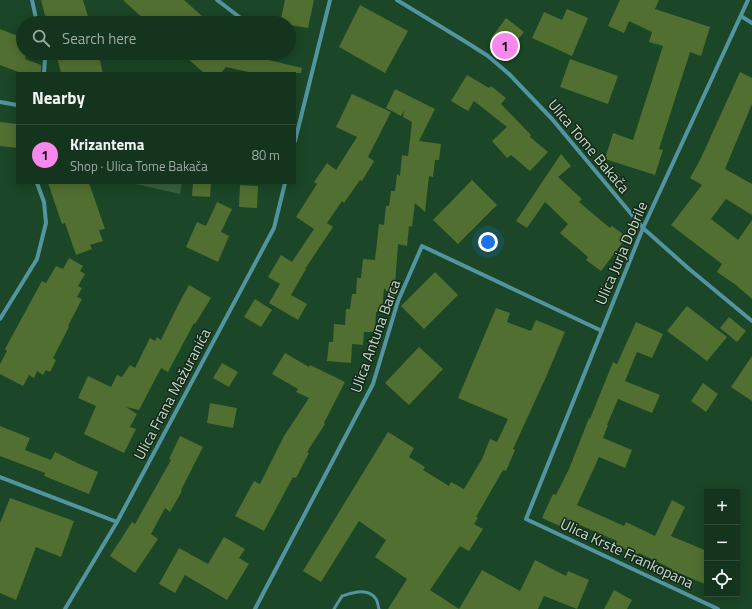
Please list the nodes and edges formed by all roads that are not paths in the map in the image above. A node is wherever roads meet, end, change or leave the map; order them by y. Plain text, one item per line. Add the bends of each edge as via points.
1 (32, 0) edge
2 (217, 0) edge
3 (330, 0) edge
4 (397, 0) edge
5 (748, 0) edge
6 (35, 16) edge
7 (238, 16) edge
8 (741, 16) junction
9 (752, 23) edge
10 (45, 60) edge
11 (44, 72) edge
12 (0, 102) edge
13 (16, 105) edge
14 (296, 137) edge
15 (37, 184) edge
16 (285, 184) edge
17 (643, 228) junction
18 (0, 320) edge
19 (752, 321) edge
20 (602, 331) junction
21 (0, 477) edge
22 (526, 519) joint
23 (117, 522) junction
24 (65, 609) edge
25 (255, 609) edge
26 (334, 609) edge
27 (379, 609) edge
28 (718, 609) edge

1 - 6 street
2 - 7 street
3 - 14 street
4 - 17 street, Ulica Tome Bakača via 488,56 510,74 552,119
5 - 8 street, Ulica Jurja Dobrile
8 - 9 street
8 - 17 street, Ulica Jurja Dobrile
10 - 11 street
12 - 13 street
15 - 18 street via 44,202 46,224 37,259
16 - 23 street, Ulica Frana Mažuranića via 274,228
17 - 19 street, Ulica Tome Bakača
17 - 20 street, Ulica Jurja Dobrile
20 - 22 street, Ulica Jurja Dobrile
20 - 25 street, Ulica Antuna Barca via 422,246 398,301 373,384
21 - 23 street
22 - 28 street, Ulica Krste Frankopana
23 - 24 street, Ulica Frana Mažuranića
26 - 27 lane via 342,596 356,592 367,593 376,599

